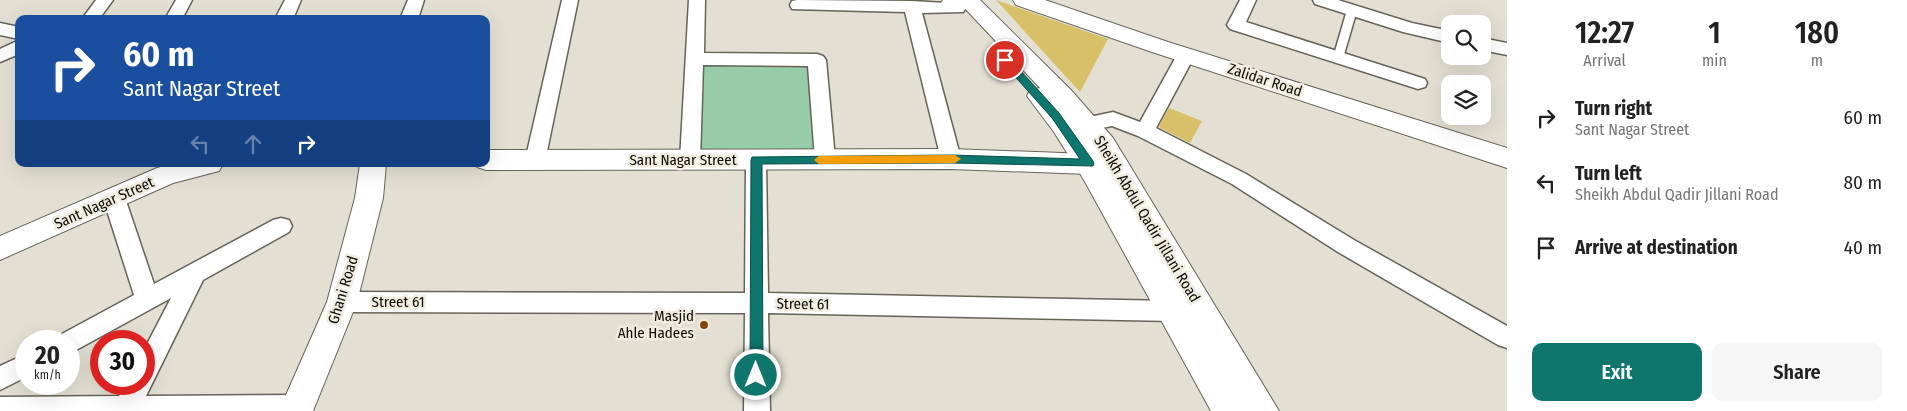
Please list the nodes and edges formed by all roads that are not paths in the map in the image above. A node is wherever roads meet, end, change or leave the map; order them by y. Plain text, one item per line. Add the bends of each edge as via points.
1 (105, 0) edge
2 (184, 0) edge
3 (293, 0) edge
4 (416, 0) edge
5 (570, 0) edge
6 (697, 0) edge
7 (1024, 0) edge
8 (1248, 0) edge
9 (1321, 0) edge
10 (957, 2) edge
11 (798, 5) dead end
12 (912, 6) junction
13 (1352, 10) junction
14 (93, 15) edge
15 (175, 15) edge
16 (286, 15) edge
17 (410, 15) edge
18 (0, 29) edge
19 (15, 32) edge
20 (1441, 35) edge
21 (1491, 46) edge
22 (15, 48) edge
23 (1507, 49) edge
24 (1186, 55) junction
25 (0, 56) edge
26 (1338, 58) junction
27 (694, 59) junction
28 (1418, 83) dead end
29 (1087, 124) junction
30 (1145, 131) junction
31 (1507, 158) edge
32 (951, 159) junction
33 (490, 160) edge
34 (690, 160) junction
35 (756, 160) junction
36 (825, 160) junction
37 (536, 161) junction
38 (1089, 164) junction
39 (198, 167) edge
40 (373, 167) edge
41 (114, 198) junction
42 (281, 226) dead end
43 (0, 249) edge
44 (195, 273) junction
45 (147, 299) junction
46 (342, 302) junction
47 (756, 303) junction
48 (1174, 310) junction
49 (80, 336) edge
50 (1507, 338) edge
51 (155, 352) edge
52 (15, 370) edge
53 (0, 379) edge
54 (134, 395) edge
55 (297, 409) edge
56 (10, 410) edge
57 (126, 410) edge
58 (757, 411) edge
59 (1228, 411) edge
60 (1262, 411) edge

1 - 14 street
2 - 15 street
3 - 16 street
4 - 17 street
5 - 37 street
6 - 27 street
7 - 24 main road, Zalidar Road
8 - 26 street via 1236,26
9 - 13 street
10 - 12 street
10 - 29 main road, Sheikh Abdul Qadir Jillani Road
10 - 38 main road, Sheikh Abdul Qadir Jillani Road via 1045,102
11 - 12 street
12 - 32 street
13 - 20 street
13 - 26 lane
18 - 19 street
21 - 23 street
22 - 25 street
24 - 30 street
24 - 31 main road, Zalidar Road
26 - 28 street
27 - 34 street
27 - 36 street via 817,60
29 - 30 street via 1113,119
29 - 60 main road, Sheikh Abdul Qadir Jillani Road via 1116,163
30 - 50 street via 1239,179 1346,246
32 - 36 main road, Sant Nagar Street
32 - 38 main road, Sant Nagar Street
33 - 37 main road, Sant Nagar Street
34 - 35 main road, Sant Nagar Street
34 - 37 main road, Sant Nagar Street
35 - 36 main road, Sant Nagar Street
35 - 47 street
38 - 48 main road, Sheikh Abdul Qadir Jillani Road
39 - 41 main road, Sant Nagar Street via 166,175
40 - 46 main road, Ghani Road
41 - 43 main road, Sant Nagar Street
41 - 45 street
42 - 44 street
44 - 45 street
44 - 51 street
45 - 49 street
46 - 47 street, Street 61
46 - 55 main road, Ghani Road
47 - 48 street, Street 61
47 - 58 street
48 - 59 main road, Sheikh Abdul Qadir Jillani Road
52 - 53 street
54 - 57 street
55 - 57 street
56 - 57 street

